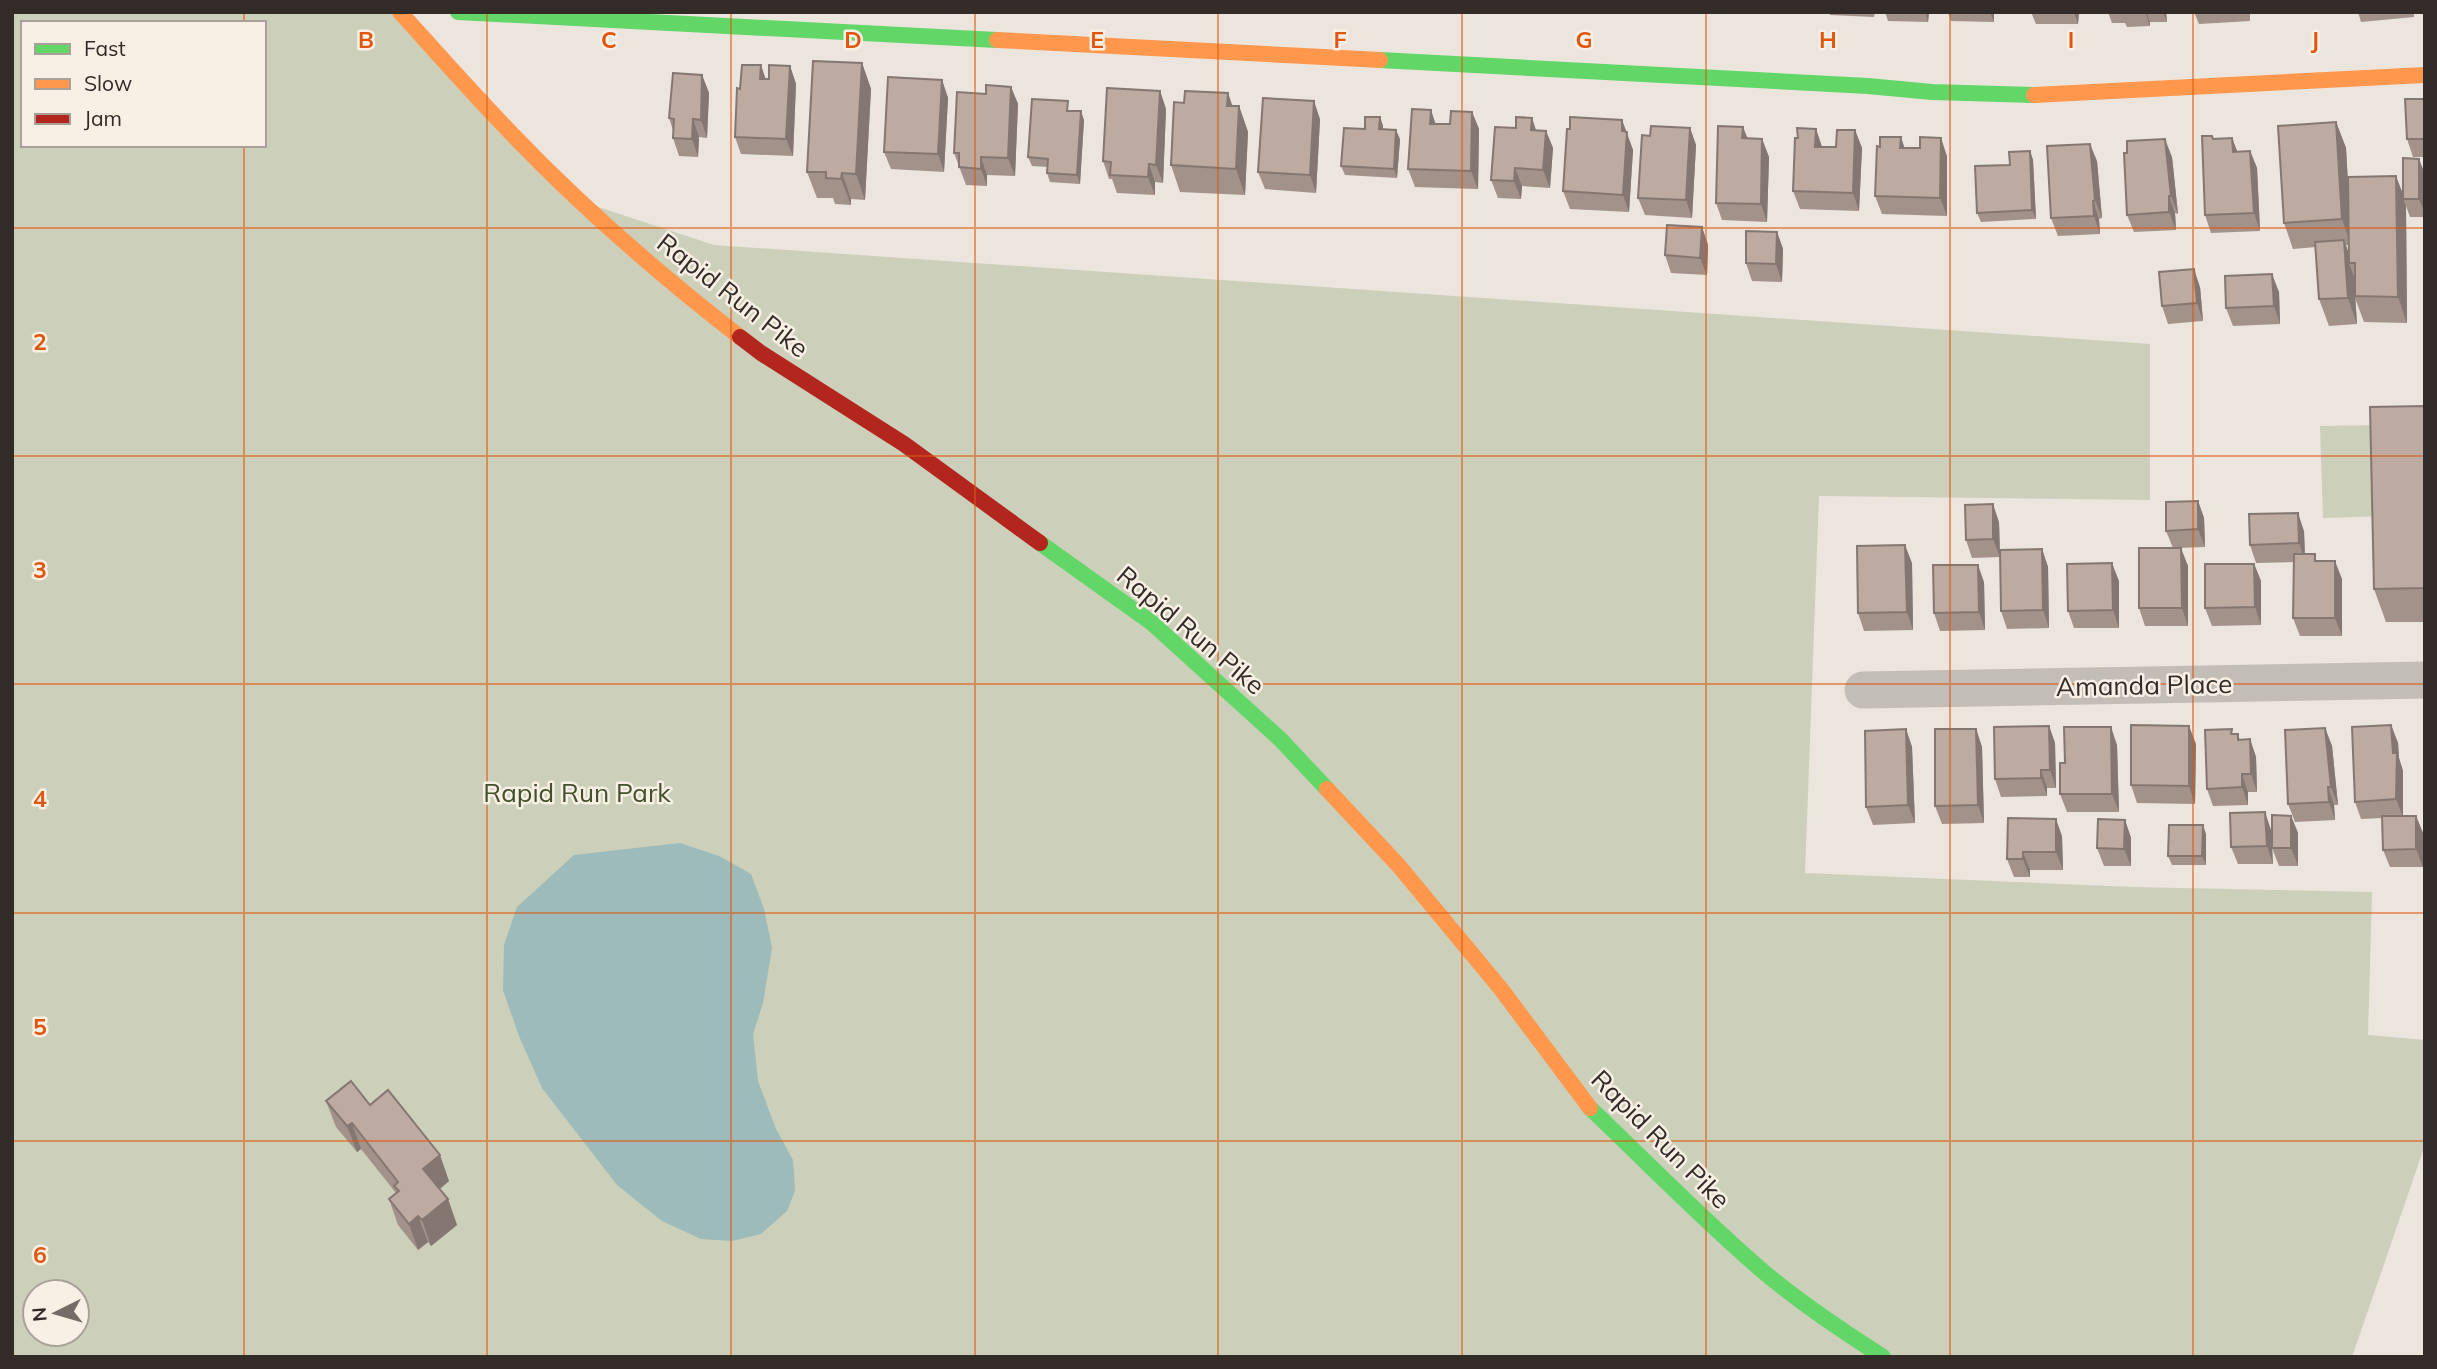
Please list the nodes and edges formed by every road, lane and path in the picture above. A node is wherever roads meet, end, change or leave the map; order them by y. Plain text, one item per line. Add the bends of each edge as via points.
1 (400, 12) edge
2 (458, 12) edge
3 (2425, 75) edge
4 (2425, 680) edge
5 (1863, 690) dead end
6 (1883, 1357) edge

1 - 6 street, Rapid Run Pike via 531,154 676,286 761,353 904,444 1152,623 1280,739 1399,866 1501,989 1586,1104 1767,1275
2 - 3 street via 1932,92 2043,95
4 - 5 street, Amanda Place

